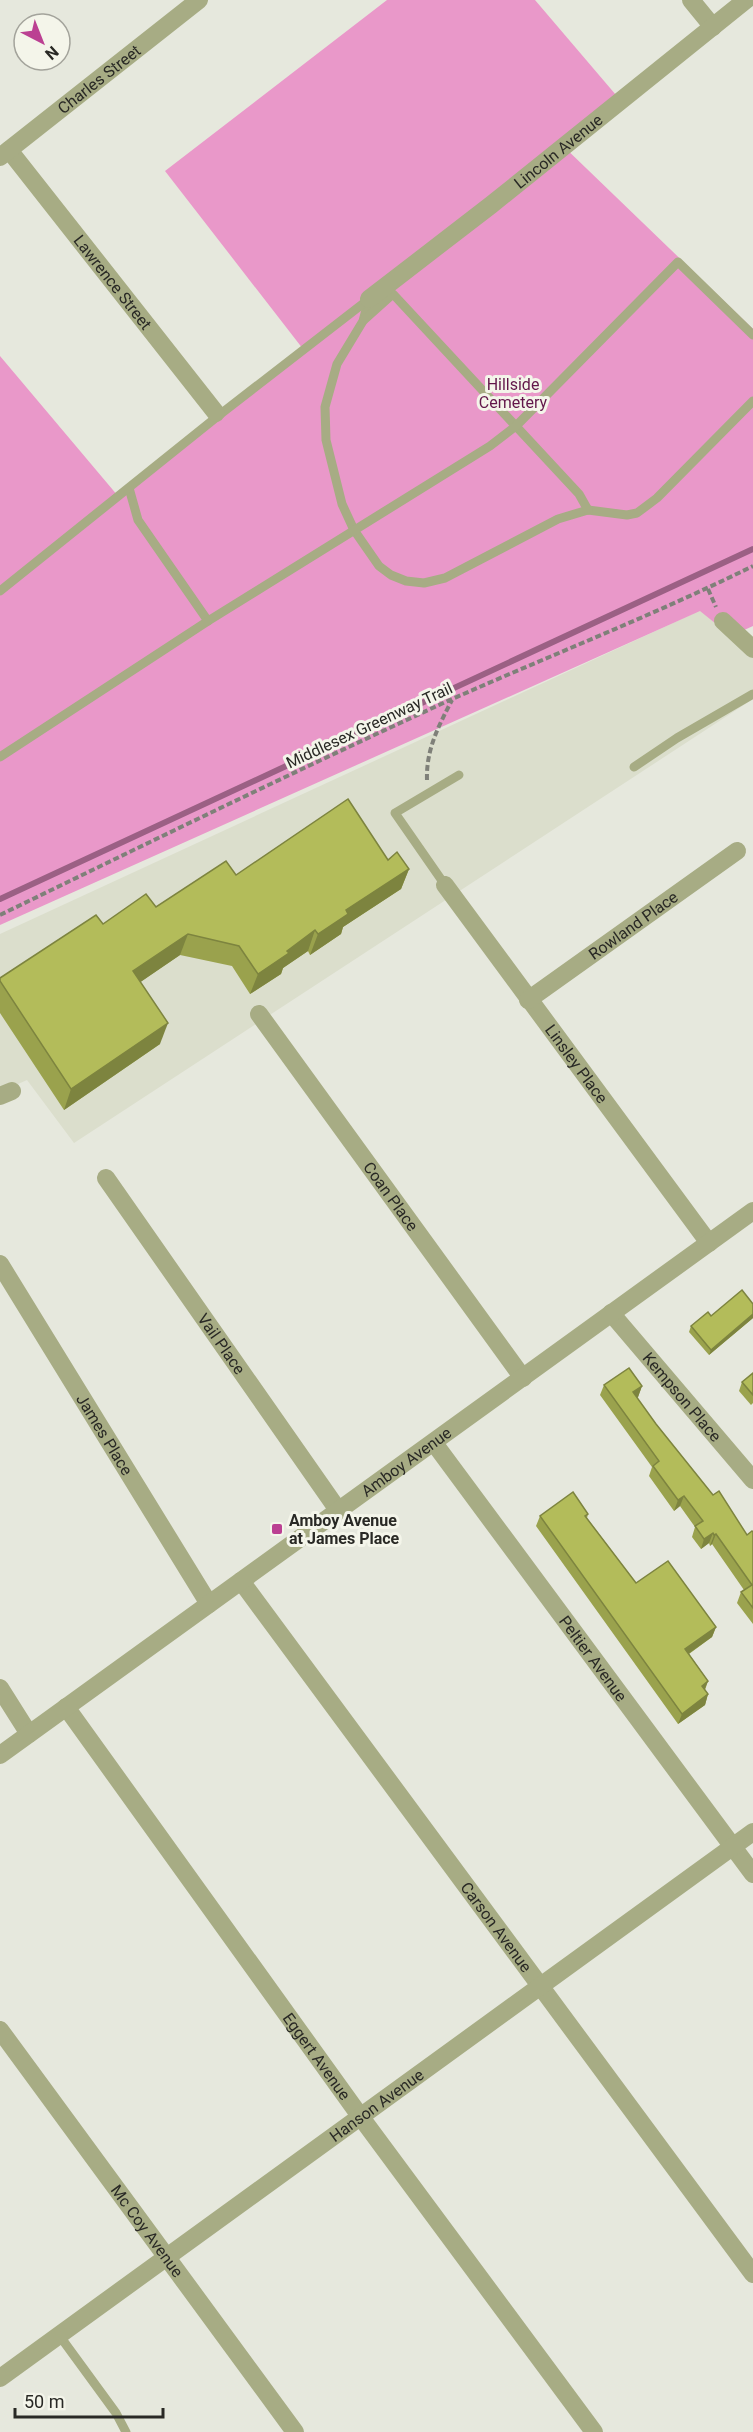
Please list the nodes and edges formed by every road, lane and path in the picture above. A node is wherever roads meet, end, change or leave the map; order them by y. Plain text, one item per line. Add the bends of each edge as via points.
1 (199, 0) edge
2 (691, 0) edge
3 (746, 0) edge
4 (713, 27) junction
5 (5, 153) edge
6 (369, 299) junction
7 (363, 321) junction
8 (753, 335) edge
9 (753, 401) edge
10 (216, 413) dead end
11 (516, 426) junction
12 (129, 488) junction
13 (588, 510) junction
14 (354, 530) junction
15 (753, 566) edge
16 (708, 589) junction
17 (0, 591) edge
18 (714, 602) dead end
19 (208, 621) junction
20 (723, 621) dead end
21 (753, 649) edge
22 (753, 694) edge
23 (452, 700) junction
24 (0, 757) edge
25 (634, 767) dead end
26 (459, 776) dead end
27 (427, 795) junction
28 (737, 850) dead end
29 (446, 885) joint
30 (0, 915) edge
31 (528, 1000) junction
32 (259, 1014) dead end
33 (106, 1178) dead end
34 (753, 1211) edge
35 (709, 1244) junction
36 (0, 1264) edge
37 (611, 1313) junction
38 (523, 1378) junction
39 (434, 1443) junction
40 (753, 1480) edge
41 (338, 1510) junction
42 (241, 1581) junction
43 (209, 1604) junction
44 (0, 1688) edge
45 (66, 1707) junction
46 (29, 1734) junction
47 (0, 1755) edge
48 (753, 1832) edge
49 (733, 1847) junction
50 (753, 1874) edge
51 (538, 1986) junction
52 (0, 2030) edge
53 (360, 2116) junction
54 (167, 2258) junction
55 (753, 2274) edge
56 (59, 2336) junction
57 (0, 2378) edge
58 (126, 2432) edge
59 (295, 2432) edge
60 (594, 2432) edge

1 - 5 street, Charles Street
2 - 4 street
3 - 4 street, Lincoln Avenue
4 - 6 street, Lincoln Avenue
5 - 10 street, Lawrence Street
6 - 7 lane
6 - 12 lane
7 - 11 lane via 393,294
7 - 14 lane via 337,364 325,407 326,440 342,504
8 - 11 lane via 678,262
9 - 13 lane via 646,508 627,515
11 - 13 lane via 579,494
11 - 14 lane
12 - 17 lane
12 - 19 lane via 138,519
13 - 14 lane via 558,519 445,578 424,583 406,581 385,571
14 - 19 lane
15 - 16 path, Middlesex Greenway Trail
16 - 18 path
16 - 23 path, Middlesex Greenway Trail
19 - 24 lane
20 - 21 street
22 - 25 lane
23 - 27 path via 433,737 426,764
23 - 30 path, Middlesex Greenway Trail
26 - 27 lane
27 - 29 lane via 395,813
28 - 31 street, Rowland Place
29 - 31 street, Linsley Place
31 - 35 street, Linsley Place
32 - 38 street, Coan Place
33 - 41 street, Vail Place
34 - 35 street, Amboy Avenue
35 - 37 street, Amboy Avenue
36 - 43 street, James Place
37 - 38 street, Amboy Avenue
37 - 40 street, Kempson Place
38 - 39 street, Amboy Avenue
39 - 41 street, Amboy Avenue
39 - 49 street, Peltier Avenue
41 - 42 street, Amboy Avenue
42 - 43 street, Amboy Avenue
42 - 51 street, Carson Avenue
43 - 45 street, Amboy Avenue
44 - 46 street
45 - 46 street, Amboy Avenue
45 - 53 street, Eggert Avenue
46 - 47 street, Amboy Avenue
48 - 49 street, Hanson Avenue
49 - 50 street, Peltier Avenue
49 - 51 street, Hanson Avenue
51 - 53 street, Hanson Avenue
51 - 55 street, Carson Avenue
52 - 54 street, Mc Coy Avenue
53 - 54 street, Hanson Avenue
53 - 60 street, Eggert Avenue
54 - 56 street, Hanson Avenue
54 - 59 street, Mc Coy Avenue
56 - 57 street, Hanson Avenue
56 - 58 lane

